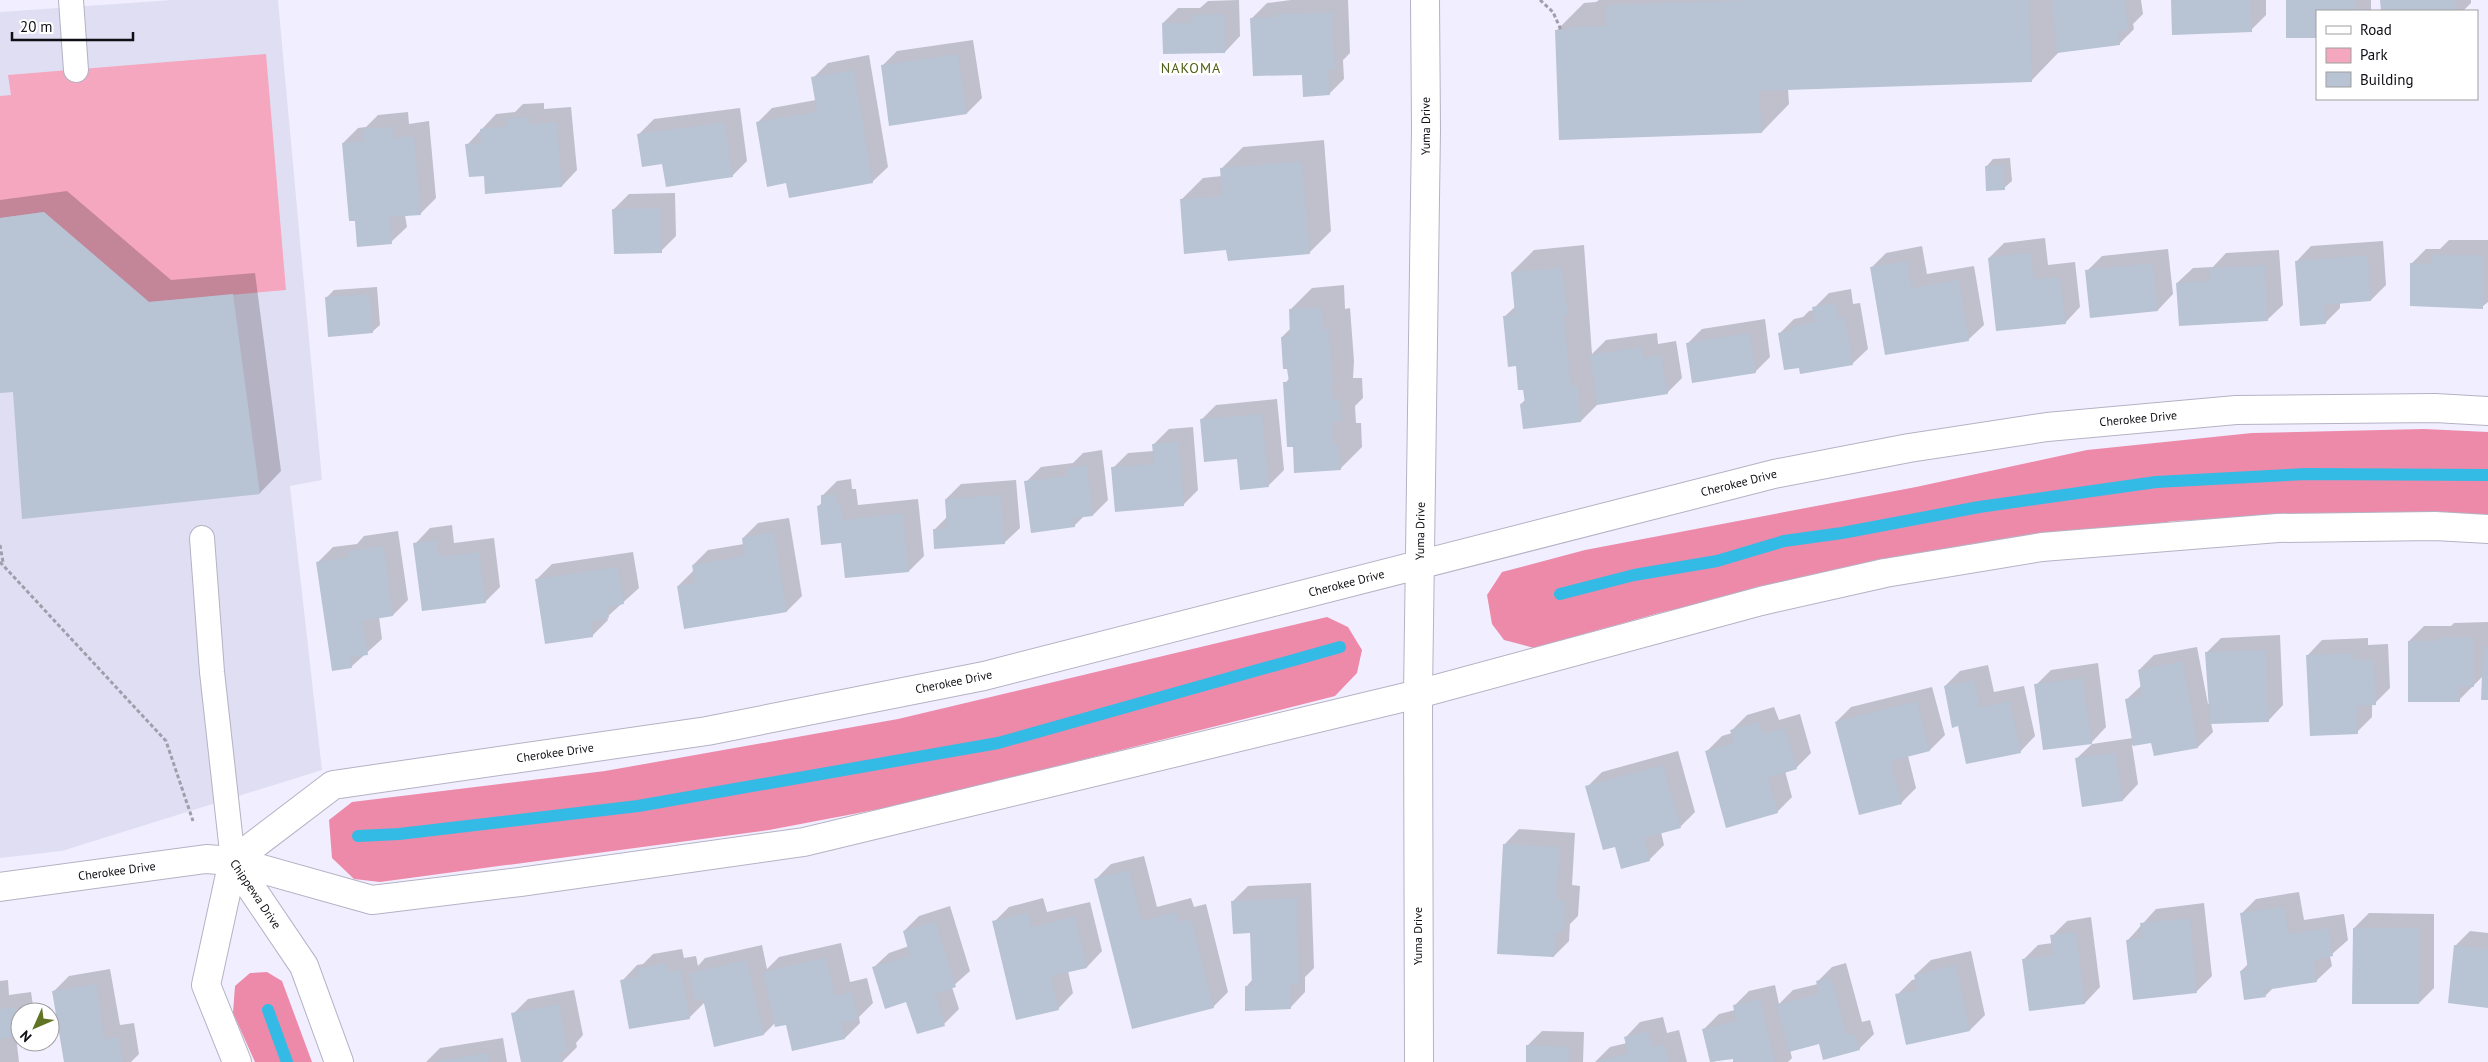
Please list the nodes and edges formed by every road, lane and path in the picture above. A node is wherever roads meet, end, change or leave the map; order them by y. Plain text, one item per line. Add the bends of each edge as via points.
1 (71, 0) edge
2 (1425, 0) edge
3 (1540, 0) edge
4 (1561, 30) dead end
5 (76, 70) dead end
6 (2488, 410) edge
7 (2488, 529) edge
8 (202, 538) dead end
9 (0, 545) edge
10 (2, 562) edge
11 (1420, 565) junction
12 (1418, 694) junction
13 (206, 859) junction
14 (233, 861) junction
15 (0, 887) edge
16 (236, 1062) edge
17 (339, 1062) edge
18 (1419, 1062) edge

1 - 5 lane
2 - 11 street, Yuma Drive
3 - 4 path via 1553,12
6 - 11 street, Cherokee Drive via 2236,410 2047,427 1910,448 1774,474
7 - 12 street, Cherokee Drive via 2435,526 2278,528 2042,547 1884,573 1771,599
8 - 14 lane via 212,672
9 - 10 path
10 - 13 path via 166,741
11 - 12 street, Yuma Drive
11 - 14 street, Cherokee Drive via 984,676 707,731 333,785
12 - 14 street, Cherokee Drive via 804,842 372,900
12 - 18 street, Yuma Drive
13 - 14 street, Cherokee Drive
13 - 15 street, Cherokee Drive
14 - 16 street, Chippewa Drive via 206,985
14 - 17 street, Chippewa Drive via 304,966

